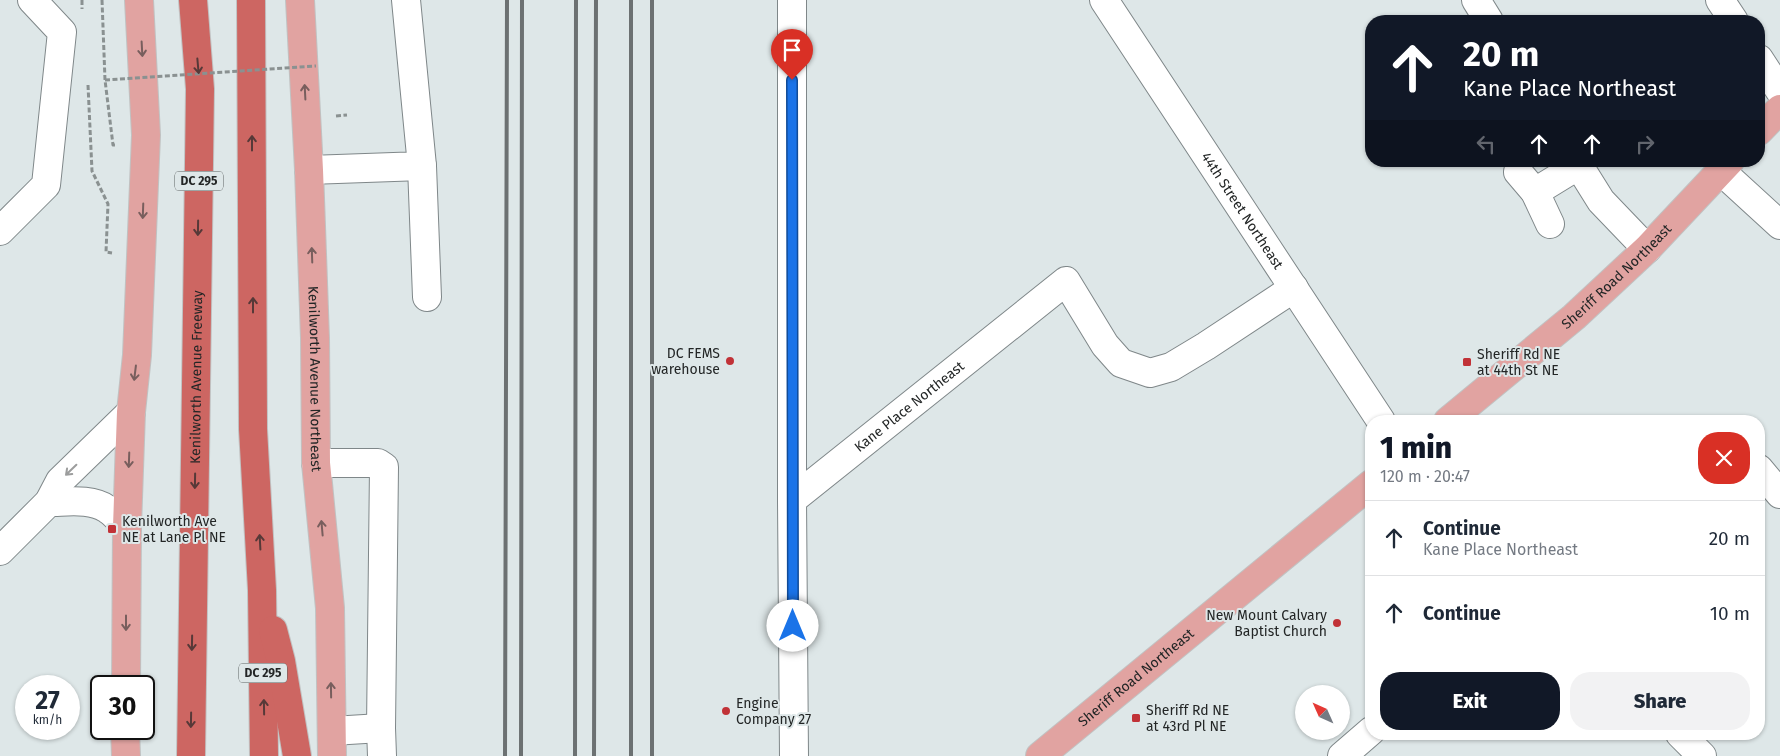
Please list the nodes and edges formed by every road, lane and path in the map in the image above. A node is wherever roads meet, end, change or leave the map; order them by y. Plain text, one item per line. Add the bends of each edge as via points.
1 (32, 0) edge
2 (82, 0) edge
3 (102, 0) edge
4 (139, 0) edge
5 (193, 0) edge
6 (251, 0) edge
7 (300, 0) edge
8 (406, 0) edge
9 (792, 0) edge
10 (1104, 0) edge
11 (1476, 0) edge
12 (1720, 0) edge
13 (82, 10) dead end
14 (1485, 15) edge
15 (1730, 15) edge
16 (316, 66) dead end
17 (1765, 68) edge
18 (87, 76) dead end
19 (105, 80) junction
20 (1780, 91) edge
21 (1780, 110) edge
22 (1765, 125) edge
23 (111, 132) dead end
24 (422, 166) junction
25 (1566, 167) edge
26 (1580, 167) edge
27 (1725, 167) edge
28 (1727, 167) edge
29 (309, 170) junction
30 (1550, 224) dead end
31 (1780, 225) edge
32 (0, 231) edge
33 (1646, 249) junction
34 (120, 254) dead end
35 (1294, 288) junction
36 (427, 298) dead end
37 (131, 412) junction
38 (1377, 415) edge
39 (1455, 415) edge
40 (316, 463) junction
41 (1765, 476) edge
42 (1365, 489) edge
43 (1780, 494) edge
44 (792, 500) junction
45 (49, 502) junction
46 (127, 527) junction
47 (0, 551) edge
48 (262, 590) junction
49 (126, 675) edge
50 (381, 728) junction
51 (125, 740) edge
52 (1686, 740) edge
53 (332, 744) edge
54 (1048, 754) edge
55 (126, 756) edge
56 (190, 756) edge
57 (264, 756) edge
58 (297, 756) edge
59 (382, 756) edge
60 (794, 756) edge
61 (1702, 756) edge

1 - 32 street via 62,32 46,186
2 - 13 path
3 - 19 path
4 -> 37 main road via 146,135 137,355
5 -> 56 highway, Kenilworth Avenue Freeway / DC 295 via 200,89
48 -> 6 highway, DC 295 via 254,429
29 -> 7 main road, Kenilworth Avenue Northeast
8 - 24 street
9 - 44 street
10 - 35 street, 44th Street Northeast
11 - 14 street
12 - 15 street
16 - 19 path, bridge
17 - 20 street
18 - 34 path via 92,171 108,204 106,252
19 - 23 path
21 - 22 main road
24 - 29 street
24 - 36 street
25 - 30 street via 1527,182
26 - 33 street via 1601,201
27 - 33 main road, Sheriff Road Northeast
28 - 31 street
40 -> 29 main road, Kenilworth Avenue Northeast
33 - 39 main road, Sheriff Road Northeast via 1574,317
35 - 38 street, 44th Street Northeast
35 - 44 street, Kane Place Northeast via 1171,367 1150,373 1121,364 1105,345 1066,281
37 -> 45 street via 60,481
37 -> 46 main road
40 - 50 street via 378,463 384,467
53 -> 40 main road, Kenilworth Avenue Northeast via 330,608
41 - 43 street
42 - 54 main road, Sheriff Road Northeast
44 - 60 street
45 - 46 street via 98,504
45 - 47 street
46 -> 49 main road
57 -> 48 highway, DC 295
48 - 58 highway via 281,661
50 - 53 street
50 - 59 street
51 - 55 main road
52 - 61 street

